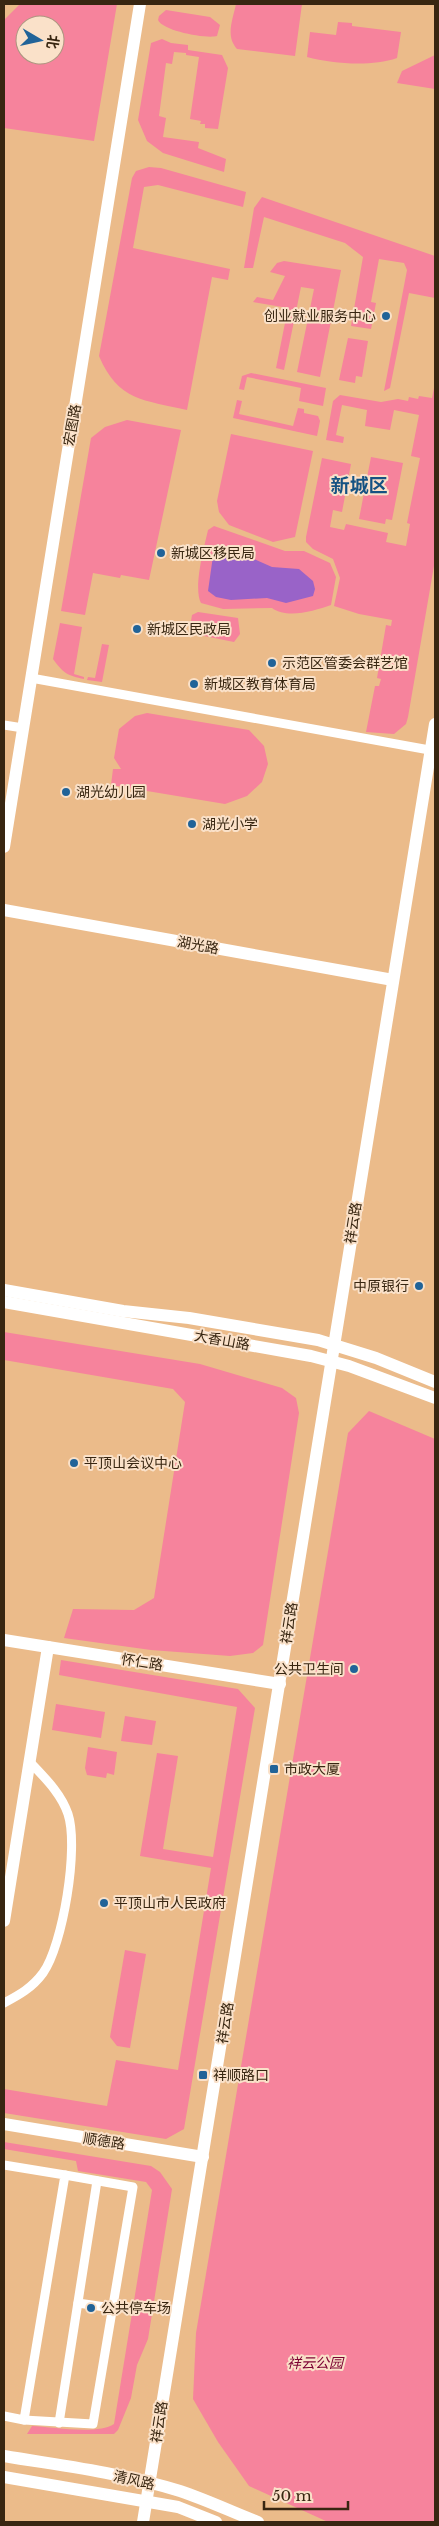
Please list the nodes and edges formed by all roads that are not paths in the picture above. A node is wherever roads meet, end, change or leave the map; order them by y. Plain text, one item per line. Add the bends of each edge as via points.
1 (140, 4) edge
2 (32, 678) junction
3 (4, 724) edge
4 (435, 724) edge
5 (23, 728) junction
6 (433, 751) edge
7 (4, 847) edge
8 (4, 910) edge
9 (393, 980) junction
10 (4, 1290) edge
11 (4, 1302) edge
12 (333, 1344) junction
13 (330, 1360) junction
14 (435, 1382) edge
15 (435, 1398) edge
16 (4, 1640) edge
17 (48, 1647) junction
18 (280, 1684) junction
19 (30, 1762) junction
20 (4, 1921) edge
21 (4, 2003) edge
22 (4, 2124) edge
23 (203, 2157) junction
24 (4, 2165) edge
25 (65, 2175) junction
26 (97, 2181) junction
27 (78, 2303) junction
28 (112, 2308) junction
29 (4, 2416) edge
30 (24, 2420) junction
31 (59, 2423) junction
32 (4, 2456) edge
33 (4, 2477) edge
34 (149, 2483) junction
35 (146, 2501) junction
36 (143, 2522) edge
37 (216, 2522) edge
38 (258, 2522) edge

1 - 2 main road, 宏图路
2 - 5 main road, 宏图路
2 - 6 street
3 - 5 street
4 - 6 main road, 祥云路
5 - 7 main road, 宏图路
6 - 9 main road, 祥云路
8 - 9 main road, 湖光路
9 - 12 main road, 祥云路
10 - 12 main road, 大香山路
11 - 13 main road, 大香山路
12 - 13 main road, 祥云路
12 - 14 main road, 大香山路
13 - 15 main road, 大香山路
13 - 18 main road, 祥云路
16 - 17 main road, 怀仁路
17 - 18 main road, 怀仁路
17 - 19 main road
18 - 23 main road, 祥云路
19 - 20 main road
19 - 21 street via 57,1793 68,1813 72,1836 70,1871 60,1932 50,1961 33,1985
22 - 23 main road, 顺德路
23 - 34 main road, 祥云路
24 - 25 street
25 - 26 street
25 - 30 street
26 - 27 street
26 - 28 street via 133,2187
27 - 28 street
27 - 31 street
28 - 31 street via 93,2424
29 - 30 street
30 - 31 street
32 - 34 main road, 清风路
33 - 35 main road, 清风路
34 - 35 main road, 祥云路
34 - 38 main road, 清风路 via 180,2491
35 - 36 main road, 祥云路
35 - 37 main road, 清风路 via 178,2507

